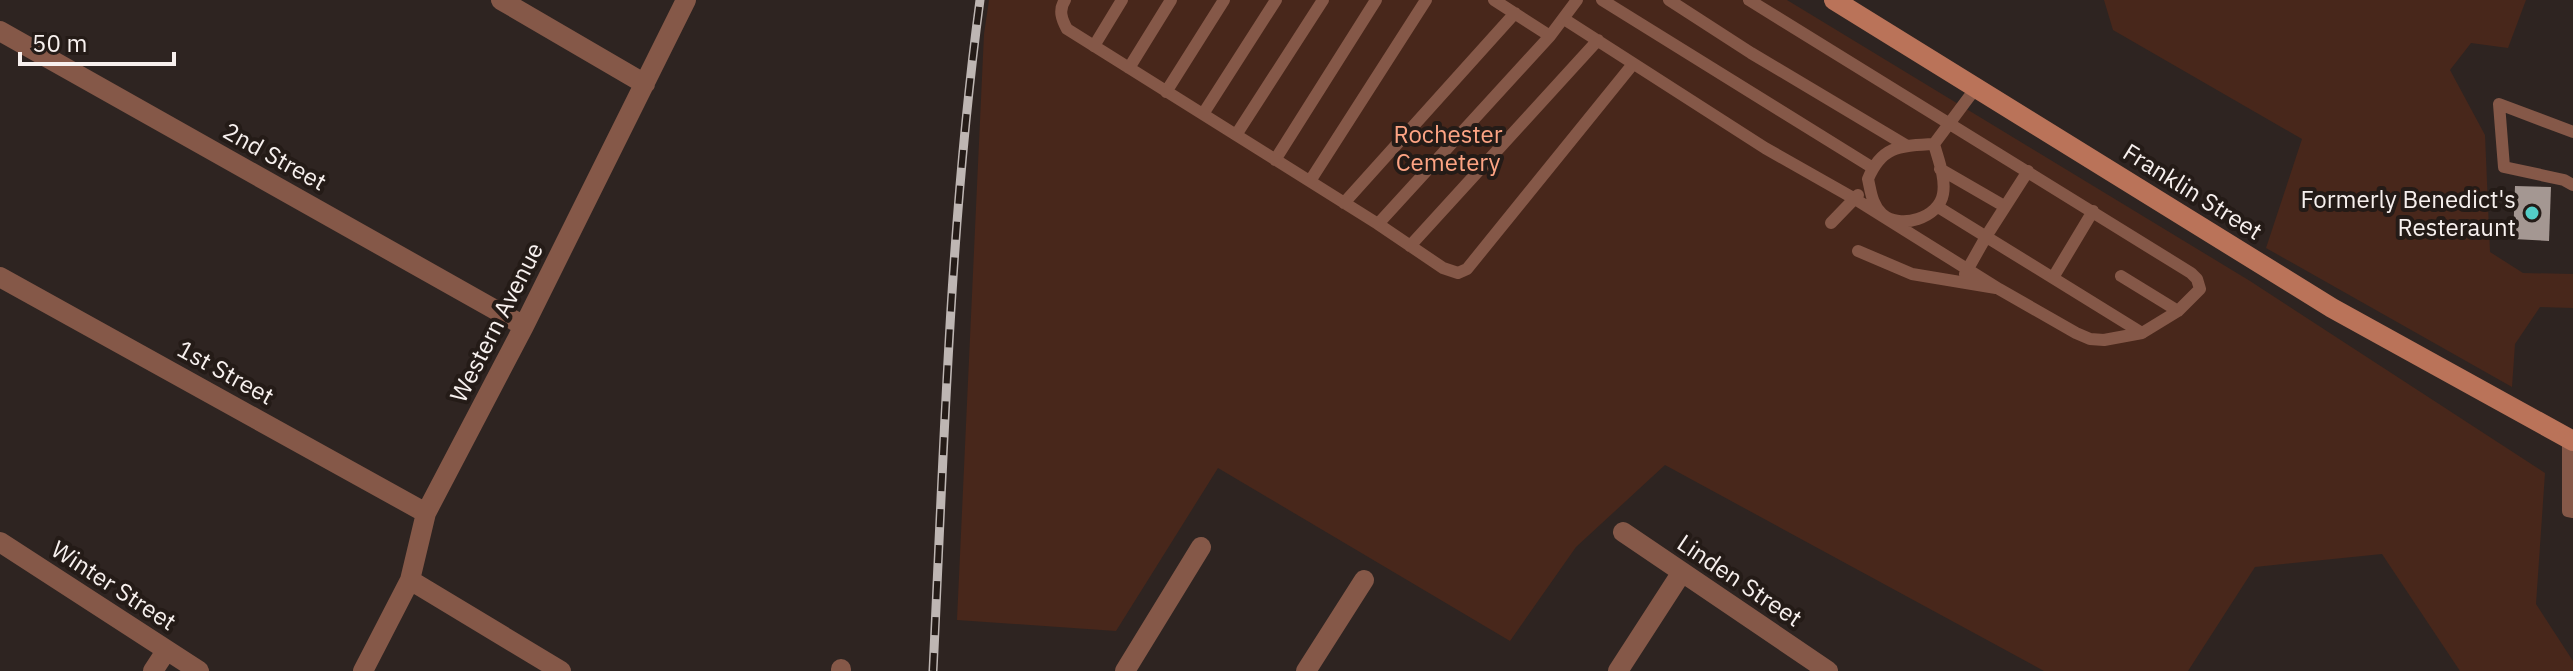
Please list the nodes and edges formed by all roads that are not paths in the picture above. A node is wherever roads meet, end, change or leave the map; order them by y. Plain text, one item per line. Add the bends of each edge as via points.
1 (501, 0) edge
2 (686, 0) edge
3 (1065, 0) edge
4 (1122, 0) edge
5 (1171, 0) edge
6 (1224, 0) edge
7 (1276, 0) edge
8 (1323, 0) edge
9 (1376, 0) edge
10 (1426, 0) edge
11 (1494, 0) edge
12 (1602, 0) edge
13 (1669, 0) edge
14 (1749, 0) edge
15 (1834, 0) edge
16 (1574, 1) edge
17 (1515, 13) junction
18 (1564, 19) junction
19 (0, 31) edge
20 (1550, 36) junction
21 (1598, 40) junction
22 (1094, 46) junction
23 (1633, 64) junction
24 (1129, 68) junction
25 (645, 84) junction
26 (1975, 89) junction
27 (1166, 92) junction
28 (1203, 114) junction
29 (1951, 124) junction
30 (2573, 132) edge
31 (1236, 135) junction
32 (1934, 144) junction
33 (1907, 146) junction
34 (1275, 160) junction
35 (1940, 169) junction
36 (2028, 171) junction
37 (1871, 173) junction
38 (1310, 181) junction
39 (2573, 185) edge
40 (1855, 199) junction
41 (1344, 203) junction
42 (2004, 206) junction
43 (1938, 207) junction
44 (2093, 211) junction
45 (1885, 217) junction
46 (1831, 223) dead end
47 (1378, 224) junction
48 (1987, 235) junction
49 (1410, 246) junction
50 (1858, 251) dead end
51 (1968, 268) junction
52 (2054, 276) junction
53 (2121, 276) dead end
54 (0, 277) edge
55 (1961, 283) junction
56 (1999, 289) junction
57 (2178, 311) junction
58 (524, 326) junction
59 (2142, 333) junction
60 (2571, 440) edge
61 (2573, 512) edge
62 (426, 513) junction
63 (1623, 532) dead end
64 (0, 542) edge
65 (1201, 547) dead end
66 (1682, 572) junction
67 (410, 580) junction
68 (1364, 580) dead end
69 (166, 651) junction
70 (153, 671) edge
71 (199, 671) edge
72 (363, 671) edge
73 (561, 671) edge
74 (1125, 671) edge
75 (1306, 671) edge
76 (1618, 671) edge
77 (1828, 671) edge

1 - 25 street
2 - 25 street, Western Avenue
3 - 22 lane via 1061,18 1067,29
4 - 22 lane
5 - 24 lane
6 - 27 lane
7 - 28 lane
8 - 31 lane
9 - 34 lane
10 - 38 lane
11 - 17 lane
12 - 37 lane
13 - 33 lane
14 - 29 lane
15 - 26 street, Franklin Street
16 - 18 lane
17 - 20 lane
17 - 41 lane
18 - 20 lane
18 - 21 lane
19 - 58 street, 2nd Street
20 - 47 lane
21 - 23 lane
21 - 49 lane
22 - 24 lane
23 - 40 lane
23 - 49 lane via 1467,269 1451,272
24 - 27 lane
25 - 58 street, Western Avenue
26 - 29 lane
26 - 60 street, Franklin Street via 2332,308
27 - 28 lane
28 - 31 lane
29 - 32 lane
29 - 36 lane
30 - 39 lane via 2499,104 2504,167
31 - 34 lane
32 - 33 lane
32 - 35 lane
33 - 37 lane via 1879,159
34 - 38 lane
35 - 42 lane
35 - 43 lane via 1943,194
36 - 42 lane
36 - 44 lane
37 - 40 lane
37 - 45 lane via 1875,206
38 - 41 lane
40 - 45 lane
40 - 46 lane
41 - 47 lane
42 - 48 lane
43 - 45 lane via 1915,220
43 - 48 lane
44 - 52 lane
44 - 57 lane via 2197,279 2200,289
45 - 51 lane
47 - 49 lane
48 - 51 lane
48 - 52 lane
50 - 55 lane via 1912,274
51 - 55 lane
51 - 56 lane
52 - 59 lane
53 - 57 lane
54 - 62 street, 1st Street
55 - 56 lane
56 - 59 lane via 2090,339
57 - 59 lane
58 - 62 street, Western Avenue
60 - 61 lane via 2568,511
62 - 67 street, Western Avenue
63 - 66 street, Linden Street
64 - 69 street, Winter Street
65 - 74 street
66 - 76 street
66 - 77 street, Linden Street
67 - 72 street, Western Avenue
67 - 73 street
68 - 75 street
69 - 70 street
69 - 71 street, Winter Street

